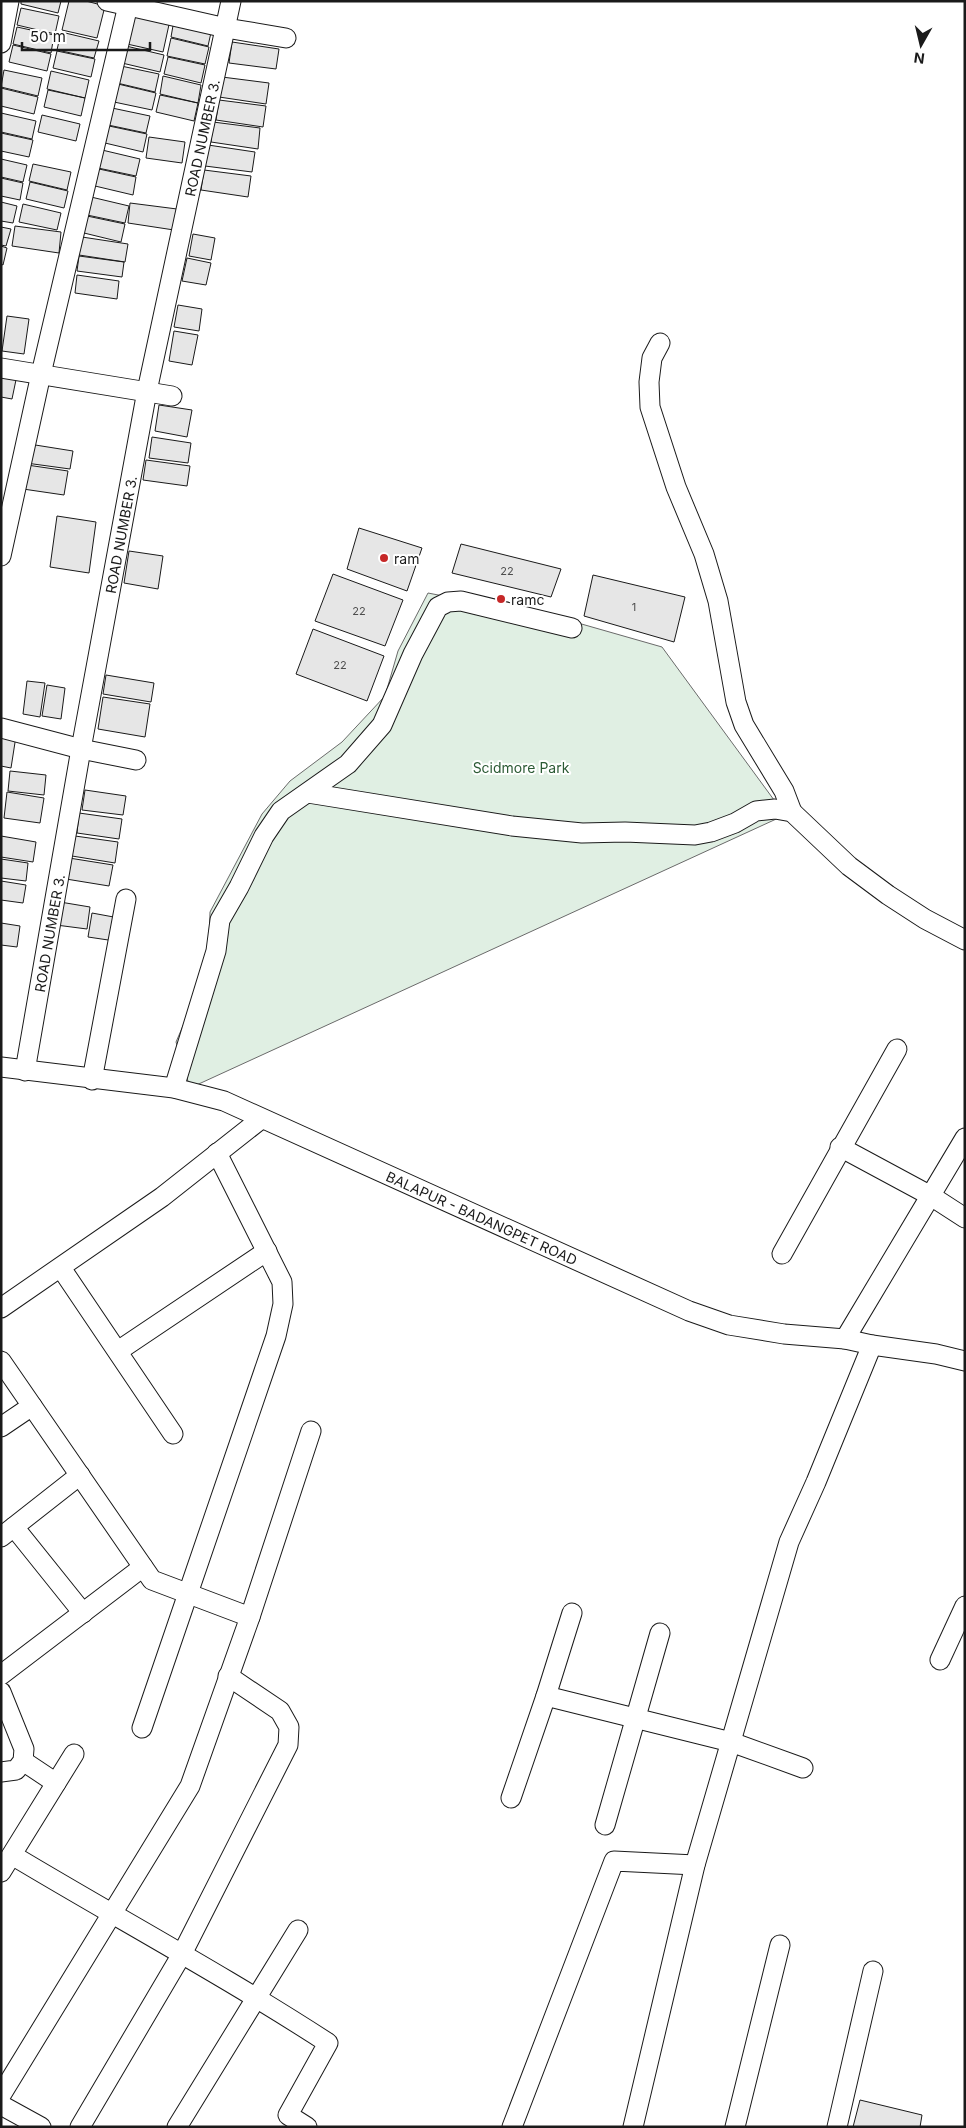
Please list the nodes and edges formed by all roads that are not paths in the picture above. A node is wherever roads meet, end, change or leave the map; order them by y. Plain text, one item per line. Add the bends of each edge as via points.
1 (10, 1) edge
2 (106, 1) edge
3 (231, 1) edge
4 (128, 4) edge
5 (226, 28) junction
6 (286, 38) dead end
7 (1, 42) edge
8 (660, 344) dead end
9 (1, 368) edge
10 (41, 374) junction
11 (147, 391) junction
12 (172, 396) dead end
13 (1, 556) edge
14 (572, 628) dead end
15 (1, 728) edge
16 (81, 749) junction
17 (136, 760) dead end
18 (308, 793) junction
19 (796, 815) junction
20 (126, 898) dead end
21 (965, 940) edge
22 (897, 1049) dead end
23 (1, 1067) edge
24 (25, 1071) junction
25 (92, 1080) junction
26 (174, 1088) junction
27 (261, 1119) junction
28 (965, 1138) edge
29 (840, 1147) junction
30 (217, 1153) junction
31 (931, 1196) junction
32 (965, 1218) edge
33 (267, 1251) junction
34 (782, 1254) dead end
35 (61, 1268) junction
36 (1, 1308) edge
37 (844, 1339) junction
38 (872, 1346) junction
39 (118, 1351) junction
40 (1, 1361) edge
41 (965, 1361) edge
42 (32, 1406) junction
43 (1, 1427) edge
44 (311, 1430) dead end
45 (173, 1434) dead end
46 (80, 1476) junction
47 (8, 1532) edge
48 (143, 1567) junction
49 (188, 1595) junction
50 (965, 1606) edge
51 (83, 1613) junction
52 (572, 1613) dead end
53 (250, 1618) junction
54 (660, 1633) dead end
55 (940, 1660) dead end
56 (1, 1675) edge
57 (228, 1676) junction
58 (1, 1692) edge
59 (546, 1696) junction
60 (637, 1718) junction
61 (142, 1728) dead end
62 (731, 1742) junction
63 (74, 1754) dead end
64 (23, 1761) junction
65 (803, 1768) dead end
66 (1, 1772) edge
67 (56, 1783) junction
68 (511, 1798) dead end
69 (605, 1825) dead end
70 (12, 1855) junction
71 (695, 1865) junction
72 (1, 1872) edge
73 (112, 1915) junction
74 (298, 1930) dead end
75 (780, 1945) dead end
76 (182, 1954) junction
77 (873, 1971) dead end
78 (256, 1996) junction
79 (1, 2095) edge
80 (1, 2104) edge
81 (42, 2127) edge
82 (80, 2127) edge
83 (177, 2127) edge
84 (307, 2127) edge
85 (512, 2127) edge
86 (633, 2127) edge
87 (735, 2127) edge
88 (837, 2127) edge

1 - 7 street
2 - 4 street
3 - 5 street, ROAD NUMBER 3.
4 - 5 street
4 - 10 street
5 - 6 street
5 - 11 street, ROAD NUMBER 3.
8 - 19 street via 652,358 650,407 718,601 736,702 744,725
9 - 10 street
10 - 11 street
10 - 13 street
11 - 12 street
11 - 16 street, ROAD NUMBER 3.
14 - 18 street via 460,601 438,607 382,725 348,764
15 - 16 street
16 - 17 street
16 - 24 street, ROAD NUMBER 3.
18 - 19 street via 512,826 582,833 695,835 735,823 756,811 775,809
18 - 26 street via 281,811 264,836 220,920 216,951
19 - 21 street via 850,866 888,895
20 - 25 street
22 - 29 street
23 - 24 street, BALAPUR - BADANGPET ROAD
24 - 25 street, BALAPUR - BADANGPET ROAD
25 - 26 street, BALAPUR - BADANGPET ROAD
26 - 27 street, BALAPUR - BADANGPET ROAD via 224,1101
27 - 30 street
27 - 37 street, BALAPUR - BADANGPET ROAD via 689,1311 729,1325
28 - 31 street
29 - 31 street
29 - 34 street
30 - 33 street
30 - 35 street via 162,1197
31 - 32 street
31 - 37 street
33 - 39 street
33 - 49 street via 282,1282 283,1304 276,1336
35 - 36 street
35 - 39 street
37 - 38 street, BALAPUR - BADANGPET ROAD
38 - 41 street, BALAPUR - BADANGPET ROAD
38 - 62 street via 789,1542
39 - 45 street
40 - 42 street
42 - 43 street
42 - 46 street
44 - 53 street
46 - 47 street
46 - 48 street
47 - 51 street
48 - 49 street via 152,1580
48 - 51 street
49 - 53 street
49 - 61 street
50 - 55 street
51 - 56 street
52 - 59 street
53 - 57 street
54 - 60 street
57 - 73 street via 190,1786
57 - 76 street via 280,1711 289,1727 288,1745
58 - 64 street via 24,1749
59 - 60 street
59 - 68 street
60 - 62 street
60 - 69 street
62 - 65 street
62 - 71 street
63 - 67 street
64 - 66 street via 16,1770
64 - 67 street
67 - 70 street
70 - 72 street
70 - 73 street
71 - 85 street via 614,1861
71 - 86 street
73 - 76 street
73 - 79 street
74 - 78 street
75 - 87 street
76 - 78 street
76 - 82 street
77 - 88 street
78 - 83 street
78 - 84 street via 328,2043 288,2115
80 - 81 street

